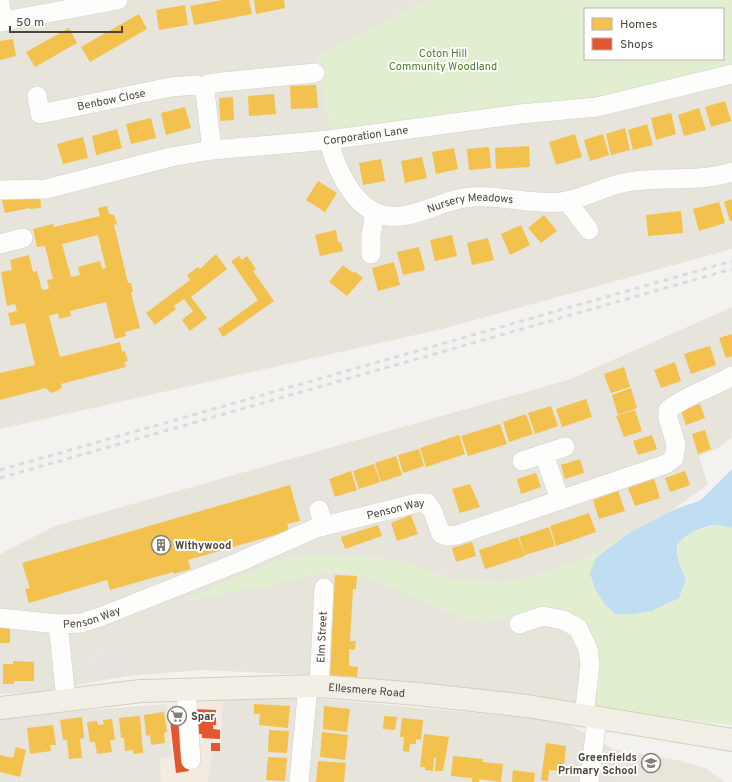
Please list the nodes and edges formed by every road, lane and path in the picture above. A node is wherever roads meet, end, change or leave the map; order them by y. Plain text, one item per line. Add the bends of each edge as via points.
1 (118, 0) edge
2 (0, 3) edge
3 (2, 22) edge
4 (316, 73) dead end
5 (732, 74) edge
6 (201, 87) junction
7 (37, 96) dead end
8 (329, 140) junction
9 (212, 150) junction
10 (732, 172) edge
11 (0, 190) edge
12 (567, 201) junction
13 (375, 213) junction
14 (589, 230) dead end
15 (23, 238) dead end
16 (0, 244) edge
17 (371, 254) dead end
18 (732, 376) edge
19 (565, 447) dead end
20 (544, 454) junction
21 (522, 461) dead end
22 (560, 500) junction
23 (324, 588) dead end
24 (0, 618) edge
25 (58, 624) junction
26 (519, 624) dead end
27 (314, 686) junction
28 (186, 689) junction
29 (66, 700) junction
30 (0, 708) edge
31 (591, 717) junction
32 (732, 740) edge
33 (191, 760) dead end
34 (299, 782) edge
35 (589, 782) edge

1 - 3 street
2 - 3 street
4 - 6 street, Benbow Close via 222,82
5 - 8 street, Corporation Lane via 597,107 520,114
6 - 7 street, Benbow Close via 189,84 171,87 40,114
6 - 9 street via 205,92
8 - 9 street, Corporation Lane
8 - 13 street via 341,175 362,203
9 - 11 street, Corporation Lane via 171,157 46,189
10 - 12 street, Nursery Meadows via 696,179 628,182
12 - 13 street, Nursery Meadows via 535,202 472,197 453,200 409,214 386,216
12 - 14 street
13 - 17 street
15 - 16 street
18 - 22 street, Penson Way via 714,387 676,403 668,410 676,444 674,458 666,464
19 - 20 street
20 - 21 street
20 - 22 street
22 - 25 street, Penson Way via 448,536 441,534 427,503 322,518 303,533 239,562 100,617 81,623
23 - 27 street, Elm Street
24 - 25 street
25 - 29 street, Penson Way
26 - 31 street via 543,616 563,620 578,628 588,648
27 - 28 main road, Ellesmere Road
27 - 31 main road, Ellesmere Road via 527,706
27 - 34 street, Elm Street
28 - 29 main road, Ellesmere Road via 141,691
28 - 33 street
29 - 30 main road, Ellesmere Road
31 - 32 main road, Ellesmere Road
31 - 35 street

